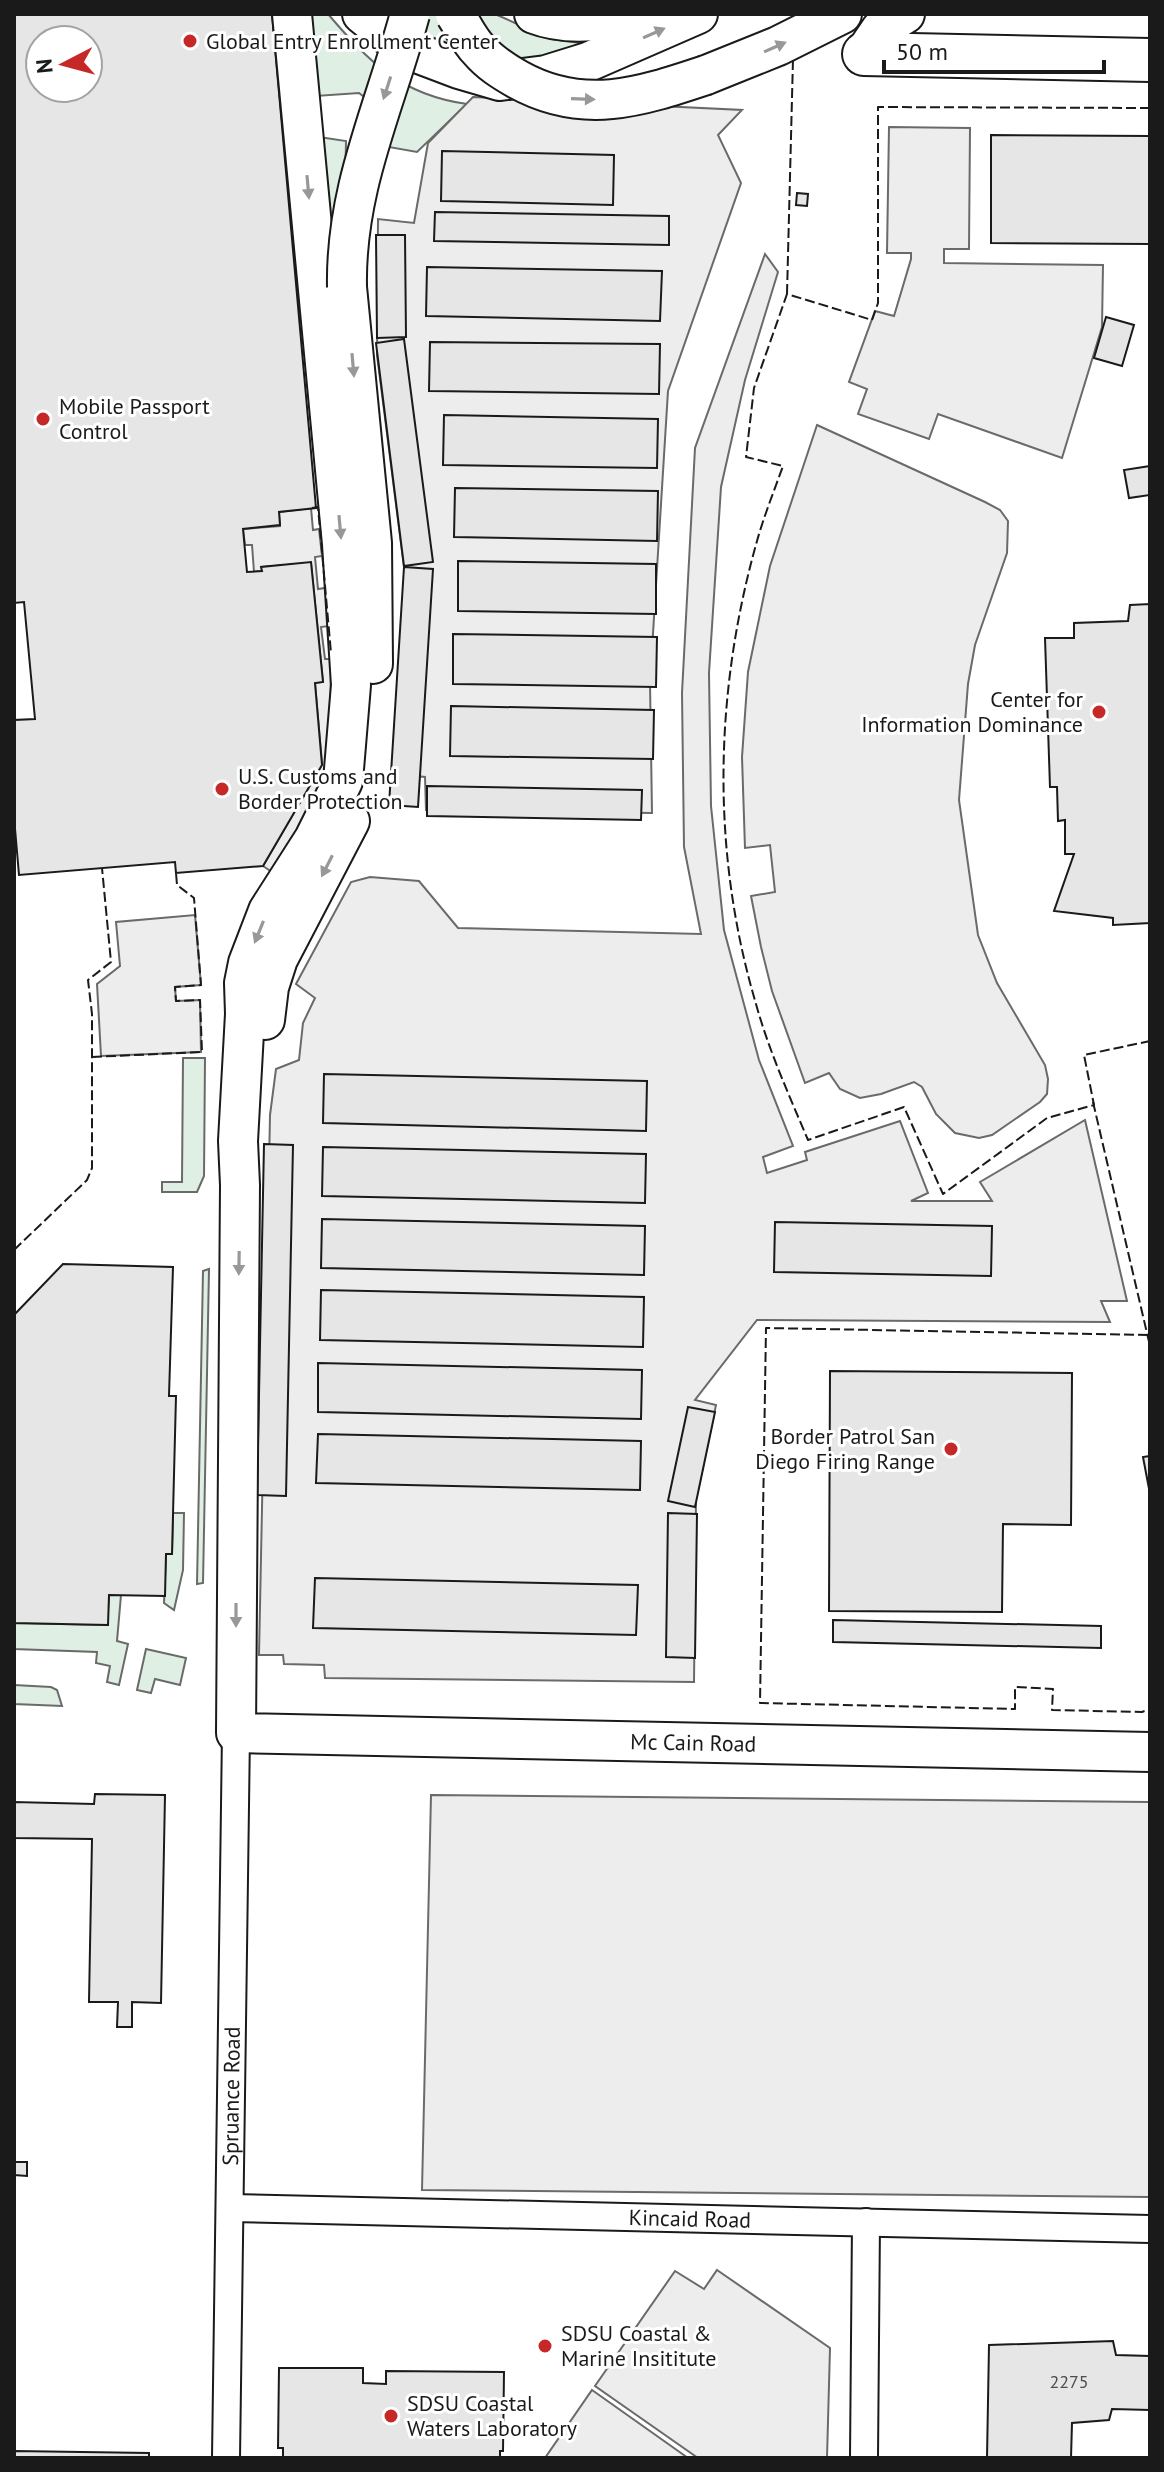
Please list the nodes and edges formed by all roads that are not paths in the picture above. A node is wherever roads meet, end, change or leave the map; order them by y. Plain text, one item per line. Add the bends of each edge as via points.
1 (292, 14) edge
2 (362, 14) edge
3 (410, 14) edge
4 (455, 14) edge
5 (534, 14) edge
6 (633, 14) edge
7 (698, 14) edge
8 (842, 14) edge
9 (905, 14) edge
10 (864, 54) joint
11 (1150, 60) edge
12 (240, 1185) junction
13 (236, 1733) junction
14 (1150, 1752) edge
15 (230, 2208) junction
16 (866, 2222) junction
17 (1150, 2229) edge
18 (226, 2458) edge
19 (864, 2458) edge

1 -> 12 main road via 351,685 343,781 268,911 248,963 238,1127
2 -> 7 main road via 422,55 500,81 588,62
3 -> 12 main road, bridge via 360,172 348,238 347,287 372,543 373,750 359,803 273,971 261,1090
4 -> 8 main road, bridge via 477,49 498,69 535,89 575,100 652,93 778,46
5 - 6 main road via 586,22
9 - 10 main road via 881,29
10 - 11 main road
12 -> 13 main road
13 - 14 main road, Mc Cain Road
13 - 15 street, Spruance Road
15 - 16 street, Kincaid Road
15 - 18 street, Spruance Road
16 - 17 street, Kincaid Road
16 - 19 street

